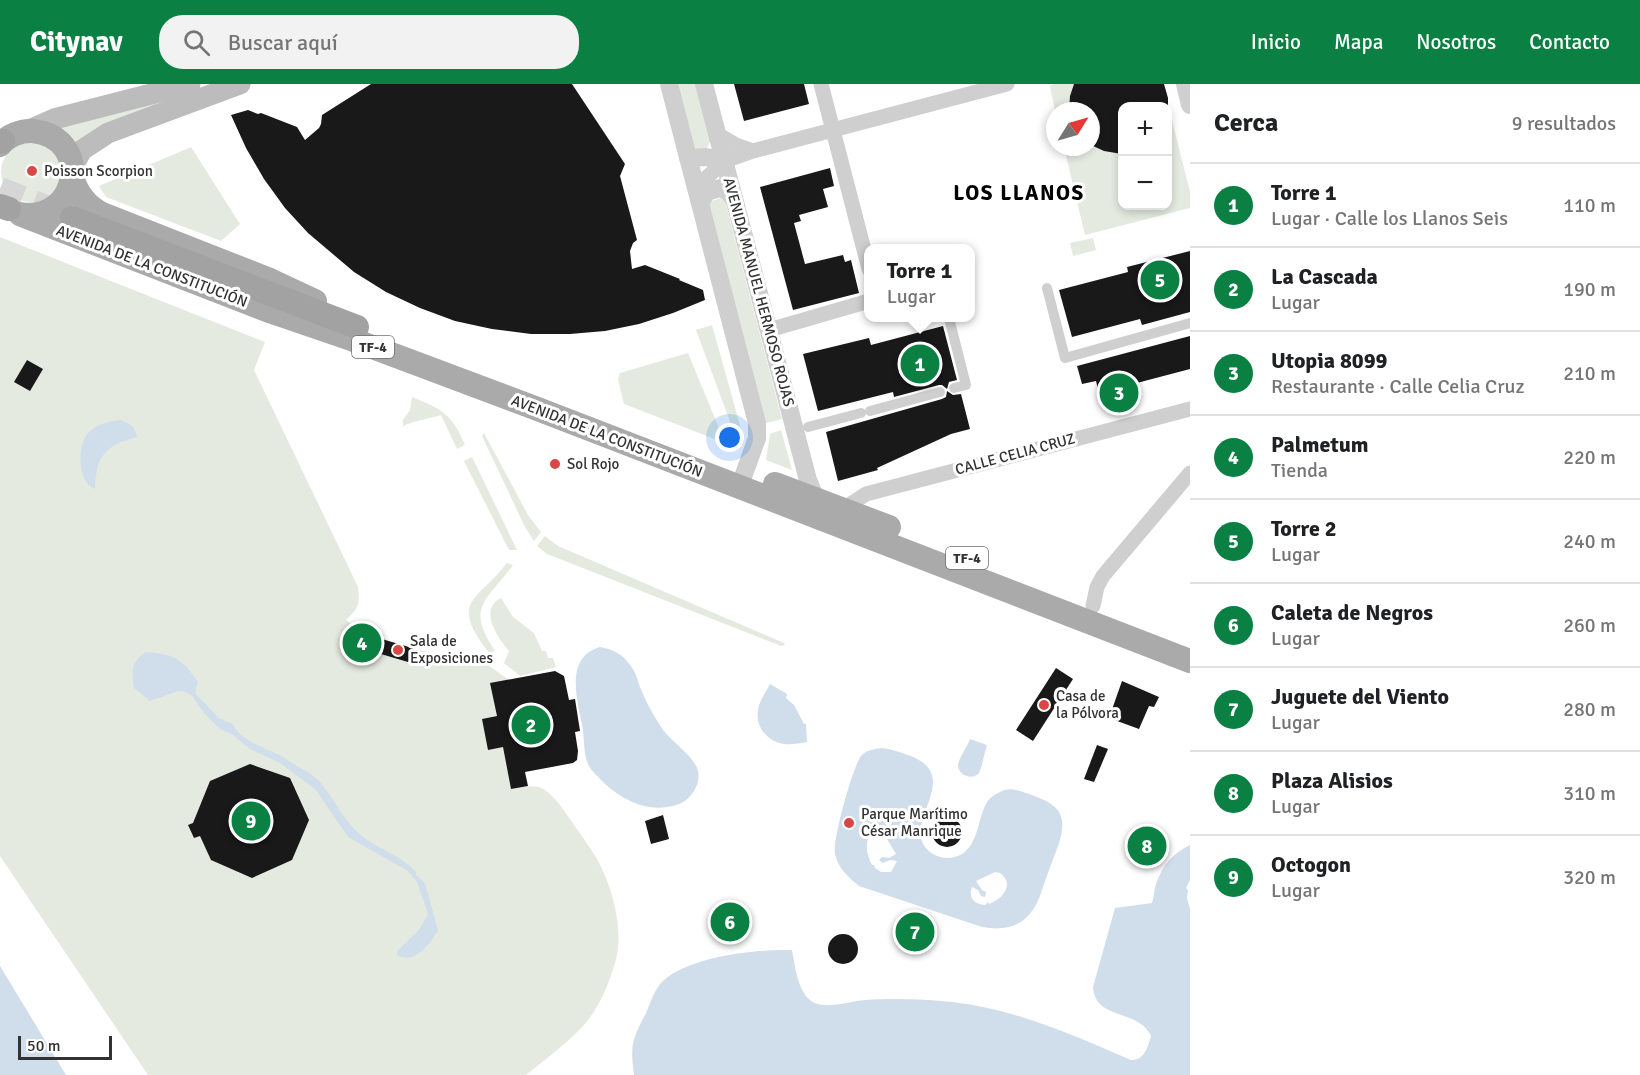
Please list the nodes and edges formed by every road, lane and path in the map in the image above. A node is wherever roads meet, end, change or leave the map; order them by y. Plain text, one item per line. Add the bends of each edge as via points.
1 (189, 84) edge
2 (240, 84) edge
3 (669, 84) edge
4 (704, 84) edge
5 (821, 84) edge
6 (1007, 84) edge
7 (1185, 84) edge
8 (1190, 105) edge
9 (29, 130) junction
10 (833, 130) junction
11 (717, 134) junction
12 (1, 143) edge
13 (753, 151) junction
14 (688, 158) junction
15 (725, 161) junction
16 (72, 172) junction
17 (698, 195) junction
18 (734, 198) junction
19 (8, 208) edge
20 (72, 218) tunnel mouth
21 (864, 250) edge
22 (1047, 288) dead end
23 (864, 303) edge
24 (950, 322) edge
25 (1190, 323) edge
26 (357, 327) junction
27 (769, 330) junction
28 (954, 388) dead end
29 (940, 392) dead end
30 (1190, 409) edge
31 (808, 427) dead end
32 (1190, 473) edge
33 (741, 480) junction
34 (816, 499) junction
35 (843, 509) junction
36 (1093, 606) junction
37 (1190, 644) edge
38 (1190, 662) edge

1 - 9 main road via 54,119
2 - 16 main road via 108,133 82,150
3 - 14 street
4 - 11 street, AVENIDA MANUEL HERMOSO ROJAS
5 - 10 street
6 - 10 street
7 - 8 street
9 - 12 main road
9 - 16 main road via 50,135 62,144
10 - 13 street
10 - 21 street
11 - 13 street
11 - 15 street, AVENIDA MANUEL HERMOSO ROJAS
13 - 15 street
14 - 15 street
14 - 17 street
15 - 17 street
15 - 18 street, AVENIDA MANUEL HERMOSO ROJAS
16 - 19 main road via 66,195 54,207 39,213
16 - 26 main road via 78,193 93,210 270,280
17 - 18 street via 720,188
17 - 33 street via 757,423 757,438
18 - 27 street, AVENIDA MANUEL HERMOSO ROJAS
19 - 33 main road, AVENIDA DE LA CONSTITUCIÓN / TF-4 via 272,312
20 - 26 highway, AVENIDA DE LA CONSTITUCIÓN / TF-4
22 - 25 street via 1065,358
23 - 27 street
24 - 28 street via 966,385
26 - 33 main road, AVENIDA DE LA CONSTITUCIÓN / TF-4
27 - 34 street, AVENIDA MANUEL HERMOSO ROJAS
29 - 31 street
30 - 35 street, CALLE CELIA CRUZ via 866,494
32 - 36 street via 1103,576
33 - 34 main road, AVENIDA DE LA CONSTITUCIÓN / TF-4
33 - 38 main road, AVENIDA DE LA CONSTITUCIÓN / TF-4
34 - 35 main road, AVENIDA DE LA CONSTITUCIÓN / TF-4
35 - 36 main road, AVENIDA DE LA CONSTITUCIÓN / TF-4
36 - 37 main road, AVENIDA DE LA CONSTITUCIÓN / TF-4

